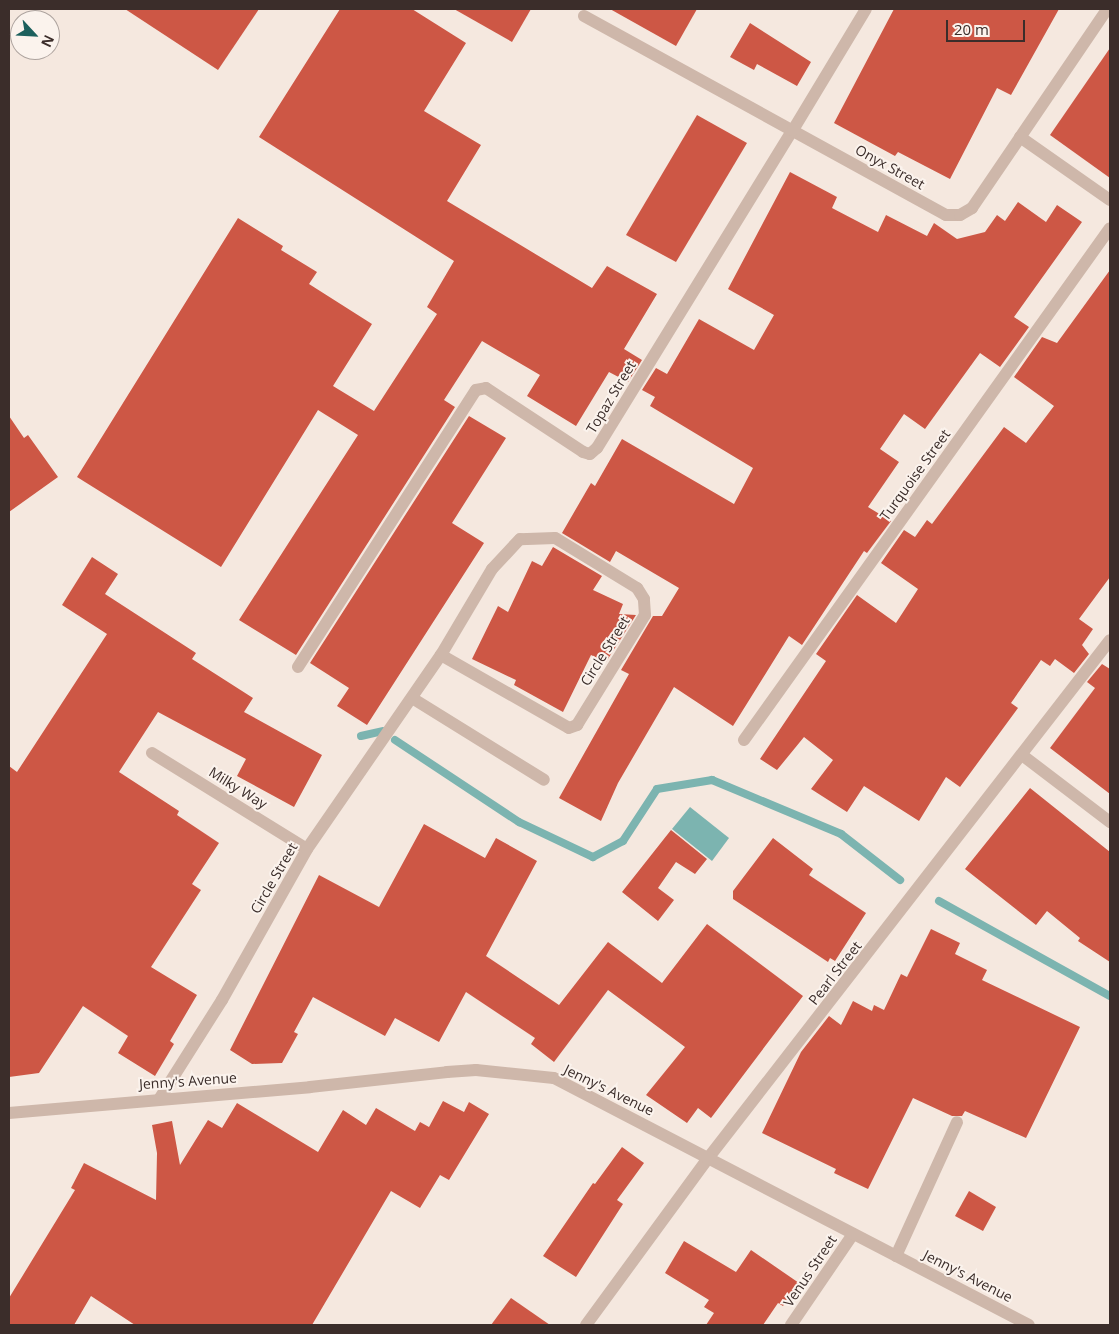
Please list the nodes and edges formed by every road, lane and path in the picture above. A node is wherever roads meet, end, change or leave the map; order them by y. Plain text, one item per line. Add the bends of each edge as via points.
1 (866, 9) edge
2 (1107, 9) edge
3 (584, 16) dead end
4 (793, 130) junction
5 (1020, 137) junction
6 (1110, 200) edge
7 (1110, 228) edge
8 (1110, 640) edge
9 (441, 655) junction
10 (298, 667) dead end
11 (412, 698) junction
12 (744, 740) dead end
13 (152, 753) dead end
14 (1022, 755) junction
15 (544, 780) dead end
16 (1110, 822) edge
17 (307, 849) junction
18 (160, 1098) junction
19 (9, 1113) edge
20 (957, 1122) dead end
21 (709, 1157) junction
22 (853, 1234) junction
23 (896, 1256) junction
24 (1013, 1322) edge
25 (586, 1325) edge
26 (791, 1325) edge
27 (1029, 1325) edge

1 - 4 street, Topaz Street
2 - 5 street, Onyx Street
3 - 4 street, Onyx Street
4 - 5 street, Onyx Street via 946,215 960,215 972,208
4 - 10 street, Topaz Street via 597,448 590,454 583,452 486,388 476,390
5 - 6 street
7 - 12 street, Turquoise Street
8 - 14 street, Pearl Street
9 - 9 street, Circle Street via 492,569 520,539 555,538 637,588 644,599 645,615 577,725 569,728
9 - 11 street, Circle Street
11 - 15 street
11 - 17 street, Circle Street
13 - 17 street, Milky Way
14 - 16 street
14 - 21 street, Pearl Street
17 - 18 street, Circle Street via 222,1000
18 - 19 street, Jenny's Avenue
18 - 21 street, Jenny's Avenue via 476,1070 554,1078
20 - 23 street
21 - 22 street, Jenny's Avenue
21 - 25 street, Pearl Street
22 - 23 street, Jenny's Avenue
22 - 26 street, Venus Street
23 - 24 street, Jenny's Avenue
24 - 27 street, Jenny's Avenue

